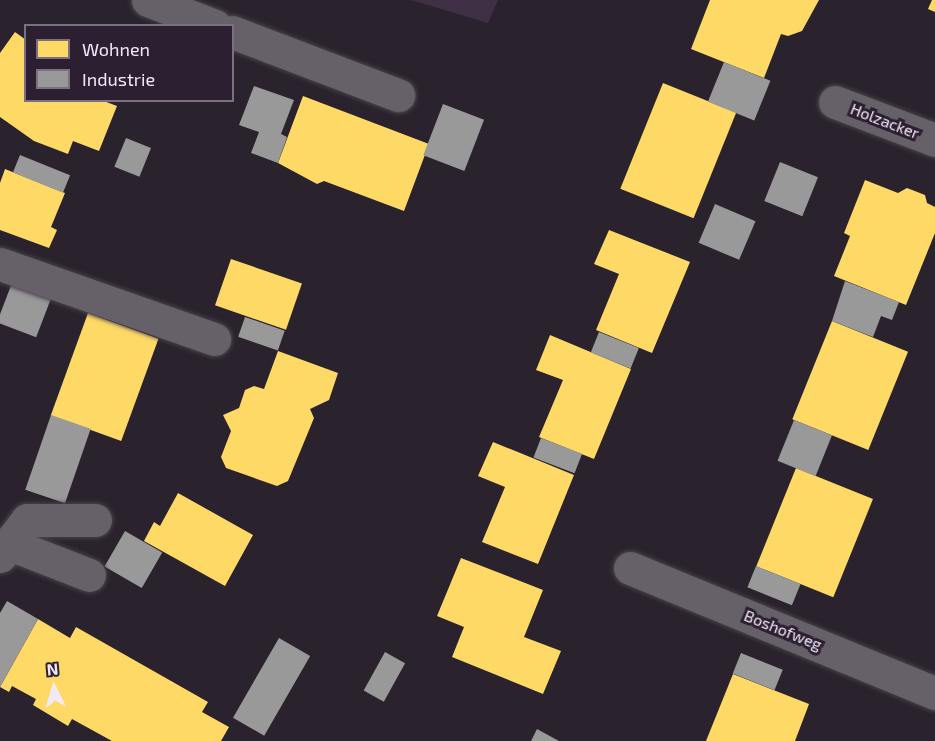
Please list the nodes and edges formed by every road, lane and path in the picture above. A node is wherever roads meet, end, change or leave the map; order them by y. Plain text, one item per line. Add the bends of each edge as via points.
1 (148, 0) edge
2 (210, 24) edge
3 (234, 33) edge
4 (398, 95) dead end
5 (835, 102) dead end
6 (935, 140) edge
7 (0, 264) edge
8 (214, 339) dead end
9 (95, 520) dead end
10 (4, 550) edge
11 (630, 568) dead end
12 (89, 575) dead end
13 (935, 693) edge

1 - 2 street
3 - 4 street
5 - 6 street, Holzacker
7 - 8 street
9 - 10 street via 27,520
10 - 12 street
11 - 13 street, Boshofweg

